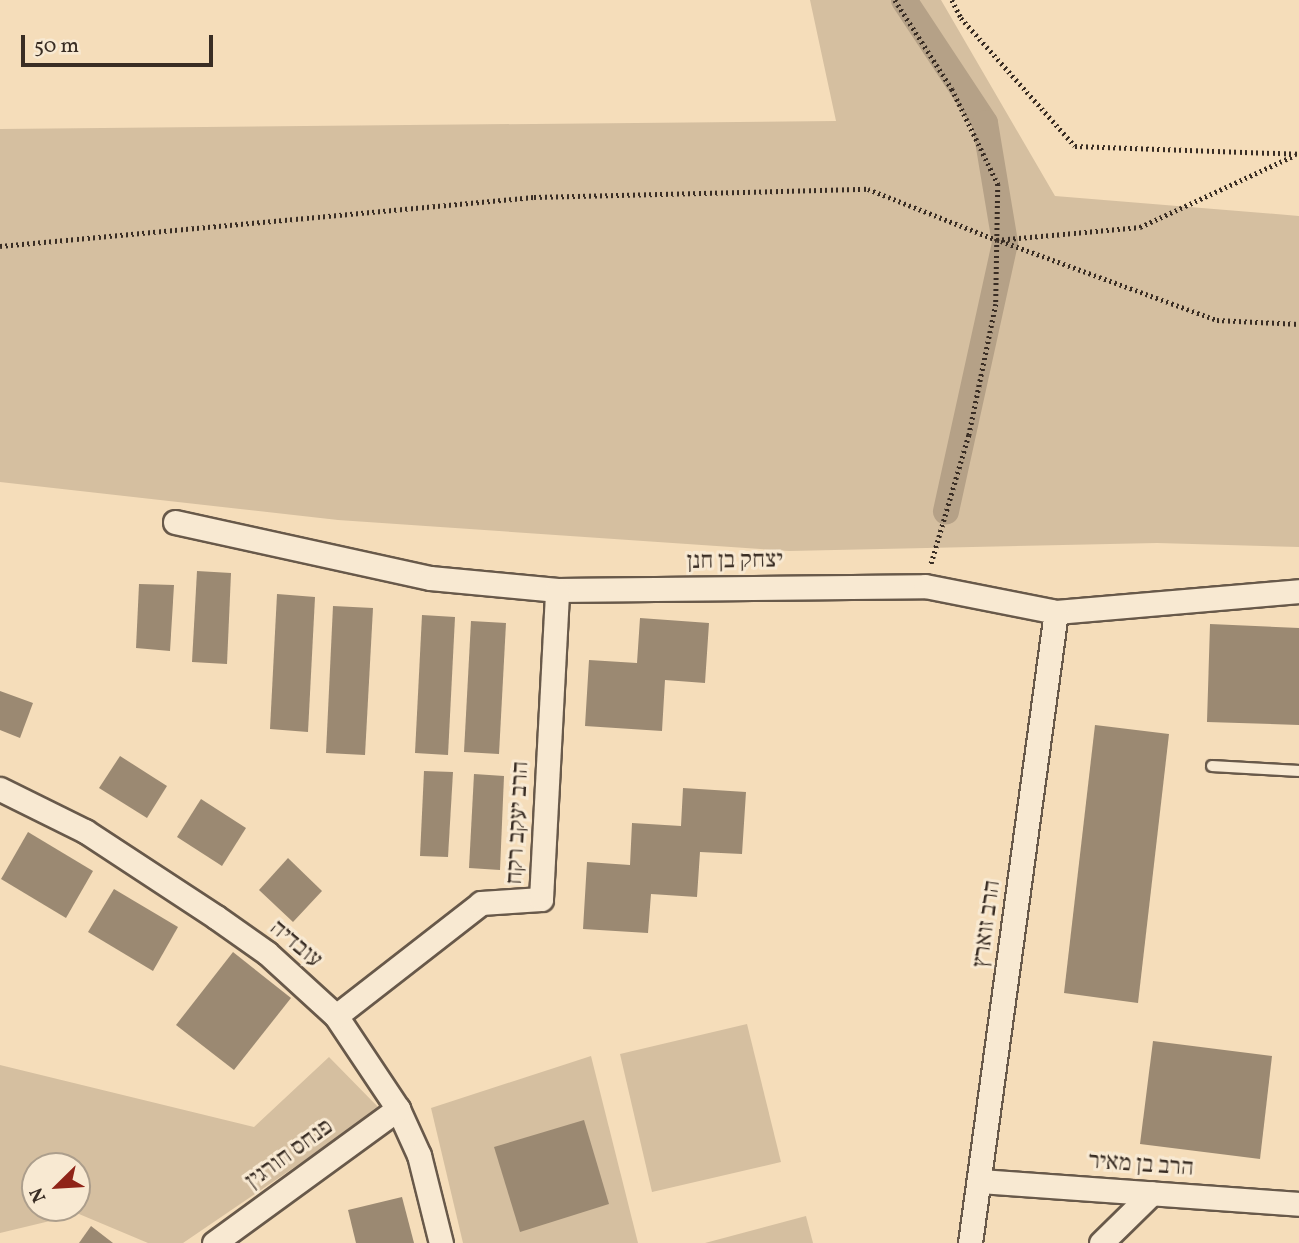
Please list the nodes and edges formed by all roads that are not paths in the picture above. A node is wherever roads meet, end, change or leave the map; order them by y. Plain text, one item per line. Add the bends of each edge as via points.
1 (175, 522) dead end
2 (557, 590) junction
3 (1299, 592) edge
4 (1056, 612) junction
5 (1212, 766) dead end
6 (1299, 771) edge
7 (0, 789) edge
8 (336, 1016) junction
9 (398, 1110) junction
10 (980, 1181) junction
11 (1153, 1193) junction
12 (1299, 1204) edge
13 (214, 1243) edge
14 (441, 1243) edge
15 (970, 1243) edge
16 (1101, 1243) edge

1 - 2 street, יצחק בן חנן via 429,578
2 - 4 street, יצחק בן חנן via 925,586
2 - 8 street, הרב יעקב רקח via 541,898 481,903
3 - 4 street, יצחק בן חנן
4 - 10 street, הרב זוארץ
5 - 6 lane
7 - 8 street, עובדיה via 85,831 216,917 267,953
8 - 9 street, עובדיה
9 - 13 street, פנחס חורגין
9 - 14 street, עובדיה via 418,1155
10 - 11 street, הרב בן מאיר
10 - 15 street, הרב זוארץ
11 - 12 street, הרב בן מאיר
11 - 16 street

